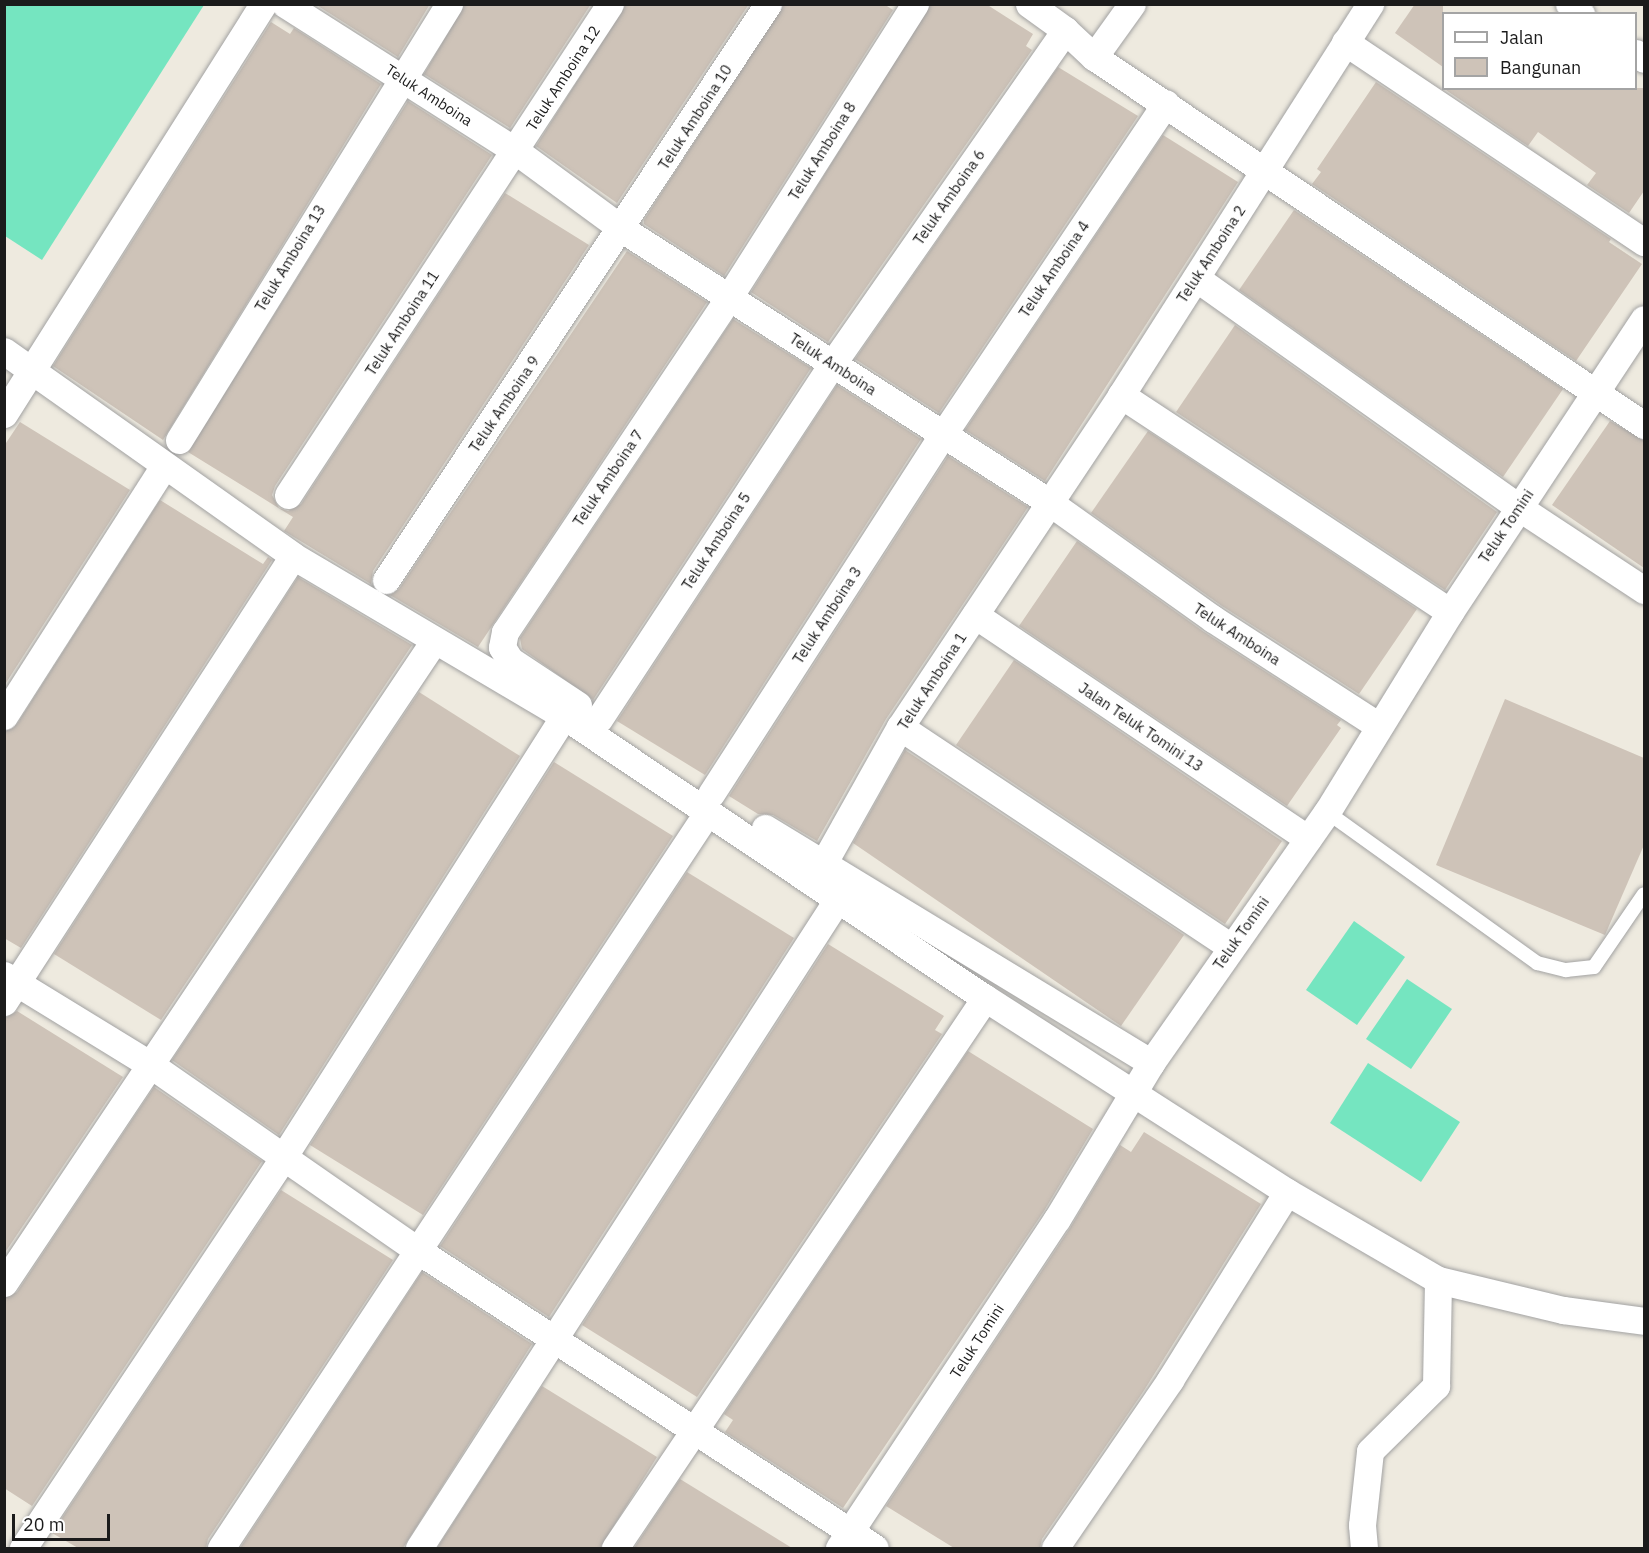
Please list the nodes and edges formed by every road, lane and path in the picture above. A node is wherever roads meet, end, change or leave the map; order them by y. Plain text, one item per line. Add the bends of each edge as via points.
1 (263, 4) edge
2 (449, 4) edge
3 (610, 4) edge
4 (768, 4) edge
5 (915, 4) edge
6 (1029, 4) edge
7 (1132, 4) edge
8 (1370, 4) edge
9 (290, 6) edge
10 (1065, 30) junction
11 (1346, 42) junction
12 (1094, 57) junction
13 (402, 77) junction
14 (1166, 103) junction
15 (516, 152) junction
16 (1264, 171) junction
17 (622, 228) junction
18 (1644, 242) edge
19 (1196, 278) junction
20 (729, 297) junction
21 (1644, 319) edge
22 (4, 351) edge
23 (833, 363) junction
24 (32, 372) junction
25 (1598, 393) junction
26 (1121, 394) junction
27 (4, 414) edge
28 (1644, 425) edge
29 (942, 436) junction
30 (179, 440) dead end
31 (163, 467) junction
32 (288, 495) dead end
33 (1049, 502) junction
34 (1518, 507) junction
35 (293, 556) junction
36 (386, 580) dead end
37 (1644, 590) edge
38 (1450, 612) junction
39 (975, 615) junction
40 (434, 641) junction
41 (4, 716) edge
42 (564, 716) junction
43 (598, 719) junction
44 (1379, 726) junction
45 (900, 727) junction
46 (709, 804) junction
47 (1327, 812) junction
48 (1308, 839) junction
49 (823, 864) junction
50 (1644, 894) edge
51 (839, 897) junction
52 (1231, 947) junction
53 (9, 987) edge
54 (985, 998) junction
55 (1151, 1064) junction
56 (151, 1065) junction
57 (1132, 1094) junction
58 (284, 1156) junction
59 (1287, 1192) junction
60 (417, 1250) junction
61 (1438, 1280) junction
62 (4, 1283) edge
63 (1644, 1321) edge
64 (556, 1341) junction
65 (694, 1430) junction
66 (844, 1540) edge
67 (4, 1545) edge
68 (10, 1548) edge
69 (23, 1548) edge
70 (221, 1548) edge
71 (419, 1548) edge
72 (615, 1548) edge
73 (875, 1548) edge
74 (1055, 1548) edge
75 (1364, 1548) edge

1 - 24 street
2 - 13 street, Teluk Amboina 13
3 - 15 street, Teluk Amboina 12
4 - 17 street, Teluk Amboina 10
5 - 20 street, Teluk Amboina 8
6 - 10 street
7 - 12 street
8 - 11 street, Teluk Amboina 2
9 - 13 street, Teluk Amboina
10 - 12 street
10 - 23 street, Teluk Amboina 6
11 - 16 street, Teluk Amboina 2
11 - 18 street
12 - 14 street
13 - 15 street, Teluk Amboina
13 - 30 street, Teluk Amboina 13
14 - 16 street
14 - 29 street, Teluk Amboina 4
15 - 17 street, Teluk Amboina
15 - 32 street, Teluk Amboina 11
16 - 19 street, Teluk Amboina 2
16 - 25 street
17 - 20 street, Teluk Amboina
17 - 36 street, Teluk Amboina 9
19 - 26 street, Teluk Amboina 2
19 - 34 street
20 - 23 street, Teluk Amboina
20 - 43 street, Teluk Amboina 7 via 505,632 502,647 510,660
21 - 25 street, Teluk Tomini
22 - 24 street
23 - 29 street, Teluk Amboina
23 - 43 street, Teluk Amboina 5
24 - 27 street
24 - 31 street
25 - 28 street
25 - 34 street, Teluk Tomini
26 - 33 street, Teluk Amboina 2
26 - 38 street
29 - 33 street, Teluk Amboina
29 - 46 street, Teluk Amboina 3
31 - 35 street
31 - 41 street
33 - 39 street, Teluk Amboina 1
33 - 44 street, Teluk Amboina via 1213,619
34 - 37 street
34 - 38 street, Teluk Tomini
35 - 40 street
35 - 53 street
38 - 44 street, Teluk Tomini
39 - 45 street, Teluk Amboina 1
39 - 48 street, Jalan Teluk Tomini 13
40 - 42 street
40 - 56 street via 308,824
42 - 46 street
42 - 58 street
43 - 46 street
44 - 47 street, Teluk Tomini
45 - 49 street, Teluk Amboina 1
45 - 52 street
46 - 49 street
46 - 51 street
46 - 60 street, Teluk Amboina 3
47 - 48 street, Teluk Tomini
47 - 50 lane via 1536,963 1566,970 1594,967
48 - 52 street, Teluk Tomini
49 - 55 street
51 - 54 street
51 - 64 street
52 - 55 street, Teluk Tomini
53 - 56 street
54 - 57 street
54 - 65 street
55 - 57 street, Teluk Tomini
56 - 58 street
56 - 62 street
57 - 59 street
57 - 66 street, Teluk Tomini via 1057,1219
58 - 60 street
58 - 69 street
59 - 61 street
59 - 74 street via 1170,1380
60 - 64 street
60 - 70 street, Teluk Amboina 3
61 - 63 street via 1563,1310
61 - 75 street via 1436,1386 1370,1451 1362,1525
64 - 65 street
64 - 71 street
65 - 66 street
65 - 72 street
66 - 73 street
67 - 68 street

